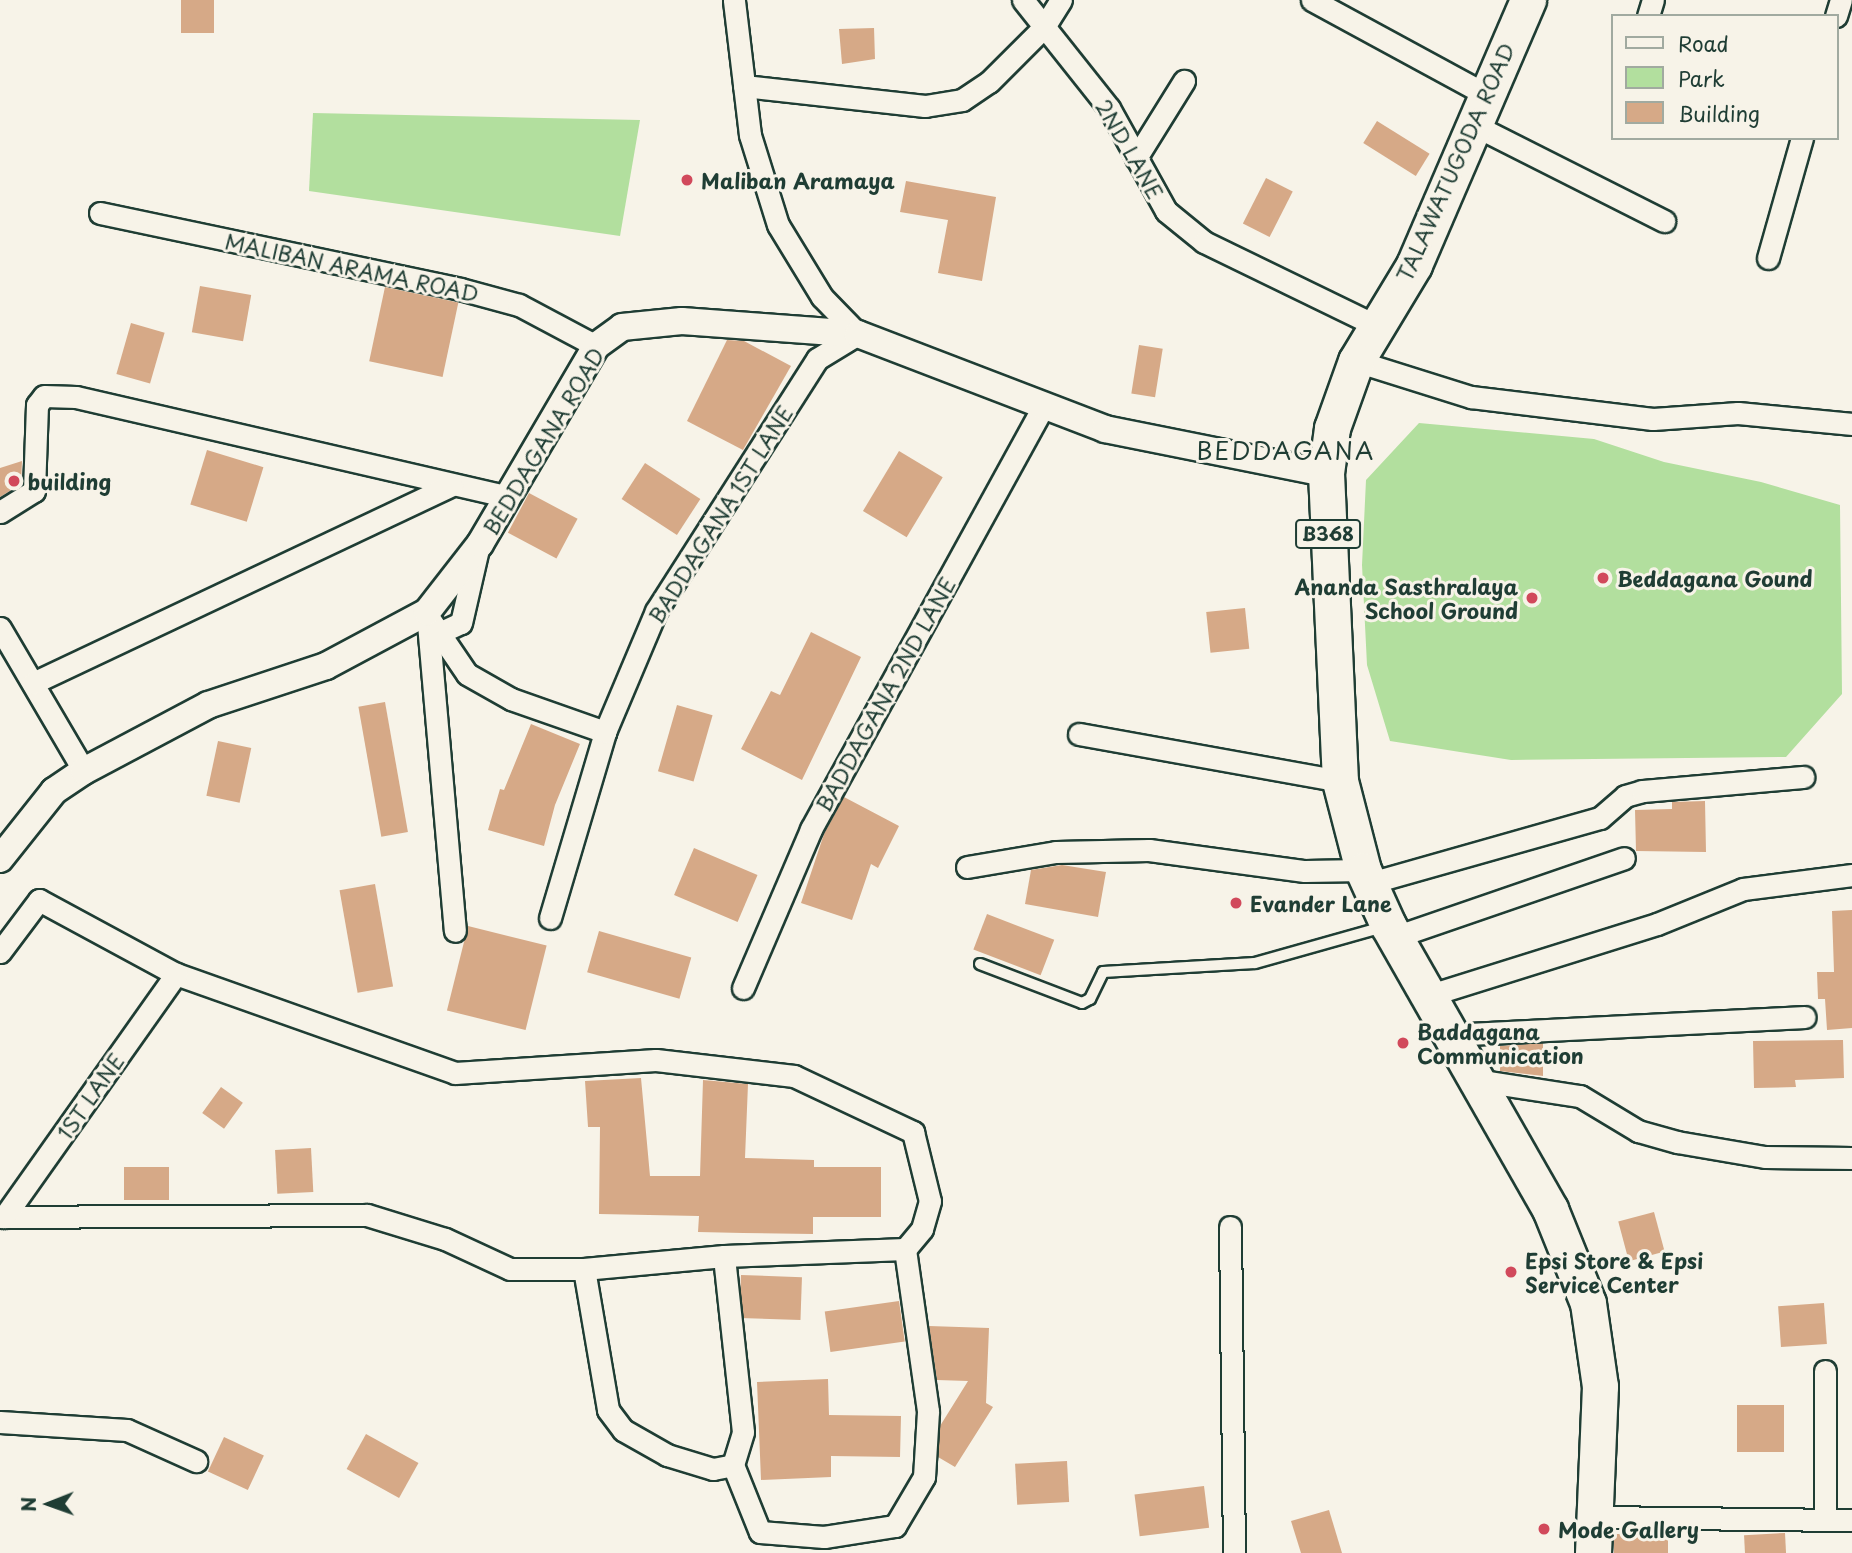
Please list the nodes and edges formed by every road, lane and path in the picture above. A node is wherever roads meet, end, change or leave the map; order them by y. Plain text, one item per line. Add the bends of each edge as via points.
1 (734, 0) edge
2 (1023, 0) edge
3 (1061, 0) edge
4 (1312, 0) edge
5 (1528, 0) edge
6 (1045, 27) junction
7 (1184, 80) dead end
8 (744, 86) junction
9 (1481, 111) junction
10 (1800, 140) edge
11 (1136, 159) junction
12 (100, 213) dead end
13 (1664, 221) dead end
14 (1768, 258) dead end
15 (1375, 325) junction
16 (858, 334) junction
17 (596, 346) junction
18 (1356, 361) junction
19 (1042, 408) junction
20 (1852, 424) edge
21 (1326, 473) junction
22 (452, 485) junction
23 (506, 496) junction
24 (0, 513) edge
25 (432, 623) junction
26 (0, 628) edge
27 (33, 683) junction
28 (605, 732) junction
29 (1079, 734) dead end
30 (84, 771) junction
31 (1803, 777) dead end
32 (1340, 781) junction
33 (1624, 858) dead end
34 (0, 859) edge
35 (967, 867) dead end
36 (1852, 875) edge
37 (1366, 876) junction
38 (550, 918) dead end
39 (455, 931) dead end
40 (1391, 931) junction
41 (0, 952) edge
42 (980, 964) dead end
43 (176, 974) junction
44 (743, 988) dead end
45 (1427, 996) junction
46 (1805, 1017) dead end
47 (1449, 1035) junction
48 (1475, 1080) junction
49 (1852, 1158) edge
50 (2, 1217) edge
51 (1230, 1227) dead end
52 (905, 1249) junction
53 (724, 1256) junction
54 (584, 1269) junction
55 (1825, 1371) dead end
56 (0, 1422) edge
57 (196, 1461) dead end
58 (733, 1465) junction
59 (1597, 1517) junction
60 (1825, 1520) junction
61 (1852, 1520) edge
62 (1234, 1553) edge
63 (1593, 1553) edge

1 - 8 street
2 - 6 street, 2ND LANE
3 - 6 street
4 - 9 street
5 - 9 main road, TALAWATUGODA ROAD / B368
6 - 8 street via 989,82 962,100 944,104
6 - 11 street, 2ND LANE via 1109,108
7 - 11 street
8 - 16 street via 750,135 778,225 822,297
9 - 13 street
9 - 15 main road, TALAWATUGODA ROAD / B368 via 1413,265
10 - 14 street
11 - 15 street, 2ND LANE via 1166,211 1204,242
12 - 17 street, MALIBAN ARAMA ROAD via 460,289 519,305
15 - 18 main road, TALAWATUGODA ROAD / B368
16 - 17 street, BEDDAGANA ROAD via 682,321 622,327
16 - 19 street, BEDDAGANA ROAD
16 - 28 street, BADDAGANA 1ST LANE via 817,359 656,611
17 - 23 street, BEDDAGANA ROAD
18 - 20 street via 1471,397 1653,419 1738,413
18 - 21 main road, TALAWATUGODA ROAD / B368 via 1332,428
19 - 21 street, BEDDAGANA ROAD via 1105,429
19 - 44 street, BADDAGANA 2ND LANE via 811,829
21 - 32 main road, TALAWATUGODA ROAD / B368
22 - 23 street
22 - 24 street via 76,397 44,396 37,405 34,491
22 - 27 street
23 - 25 street, BEDDAGANA ROAD
25 - 28 street via 467,674 512,699
25 - 30 street, BEDDAGANA ROAD via 326,666 208,705
25 - 39 street
26 - 27 street
27 - 30 street
28 - 38 street, BADDAGANA 1ST LANE
29 - 32 street
30 - 34 street via 54,791
31 - 37 street via 1642,791 1625,796 1600,818
32 - 37 main road, TALAWATUGODA ROAD / B368
33 - 40 street
35 - 37 street via 1056,852 1149,850
36 - 45 street via 1743,889 1657,924
37 - 40 main road, TALAWATUGODA ROAD / B368
40 - 42 lane via 1255,963 1103,972 1094,982 1090,999 1082,1003
40 - 45 main road, TALAWATUGODA ROAD / B368
41 - 43 street via 39,900
43 - 50 street, 1ST LANE
43 - 52 street via 454,1073 656,1060 794,1076 913,1132 930,1200 922,1229
45 - 47 main road, TALAWATUGODA ROAD / B368
46 - 47 street
47 - 48 main road, TALAWATUGODA ROAD / B368
48 - 49 street via 1580,1096 1638,1131 1677,1142 1765,1157
48 - 59 main road, TALAWATUGODA ROAD / B368 via 1550,1209 1588,1303 1600,1385
50 - 54 street via 367,1215 445,1239 510,1269
51 - 62 street
52 - 53 street
52 - 58 street via 928,1411 925,1477 895,1526 824,1537 760,1532
53 - 54 street
53 - 58 street via 743,1432
54 - 58 street via 607,1410 623,1430 667,1455 713,1469
55 - 60 street
56 - 57 street via 127,1430
59 - 60 street
59 - 63 main road, TALAWATUGODA ROAD / B368
60 - 61 street

